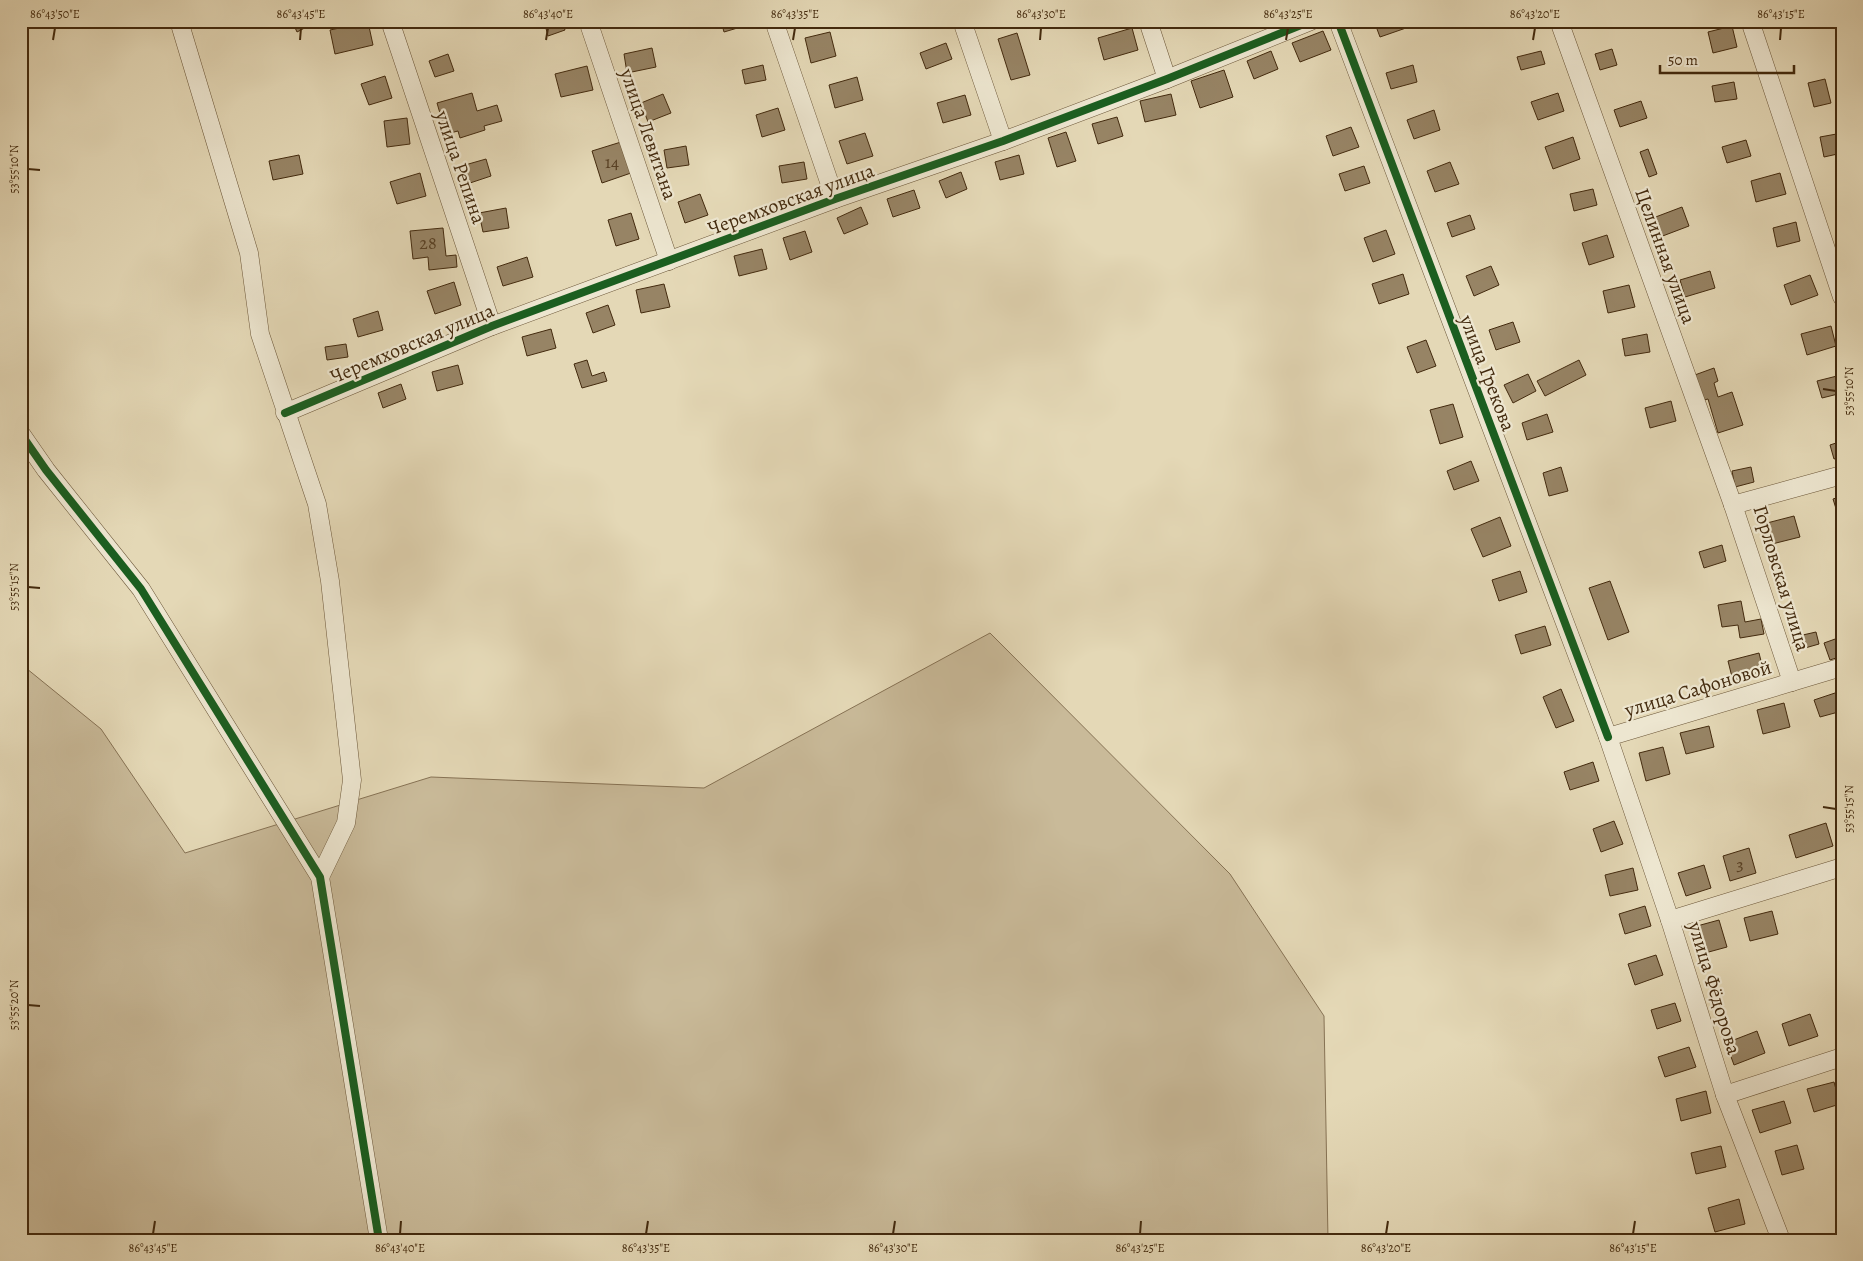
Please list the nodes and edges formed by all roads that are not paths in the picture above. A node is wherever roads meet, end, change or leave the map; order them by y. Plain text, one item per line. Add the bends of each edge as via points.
1 (390, 21) edge
2 (588, 21) edge
3 (774, 21) edge
4 (962, 21) edge
5 (1148, 21) edge
6 (1310, 21) edge
7 (1338, 21) edge
8 (1559, 21) edge
9 (1750, 21) edge
10 (185, 23) edge
11 (1167, 79) junction
12 (1003, 141) junction
13 (835, 199) junction
14 (669, 261) junction
15 (1842, 297) edge
16 (492, 326) junction
17 (285, 413) junction
18 (21, 434) edge
19 (1842, 475) edge
20 (1733, 505) junction
21 (1842, 667) edge
22 (1792, 682) junction
23 (1608, 737) junction
24 (1842, 867) edge
25 (320, 877) junction
26 (1670, 920) junction
27 (1842, 1058) edge
28 (1725, 1095) junction
29 (379, 1240) edge
30 (1781, 1240) edge

1 - 16 street, улица Репина
2 - 14 street, улица Левитана
3 - 13 street
4 - 12 street
5 - 11 street
6 - 11 street, Черемховская улица
7 - 23 street, улица Грекова
8 - 20 street, Целинная улица
9 - 15 street
10 - 17 street via 249,254 260,334
11 - 12 street, Черемховская улица
12 - 13 street, Черемховская улица
13 - 14 street, Черемховская улица
14 - 16 street, Черемховская улица
16 - 17 street, Черемховская улица
17 - 25 street via 317,504 330,581 352,780 346,823
18 - 25 street via 141,589
19 - 20 street, Горловская улица
20 - 22 street, Горловская улица
21 - 22 street, улица Сафоновой
22 - 23 street, улица Сафоновой
23 - 26 street, улица Сафоновой
24 - 26 street, улица Фёдорова
25 - 29 street
26 - 28 street, улица Фёдорова
27 - 28 street
28 - 30 street, улица Фёдорова

